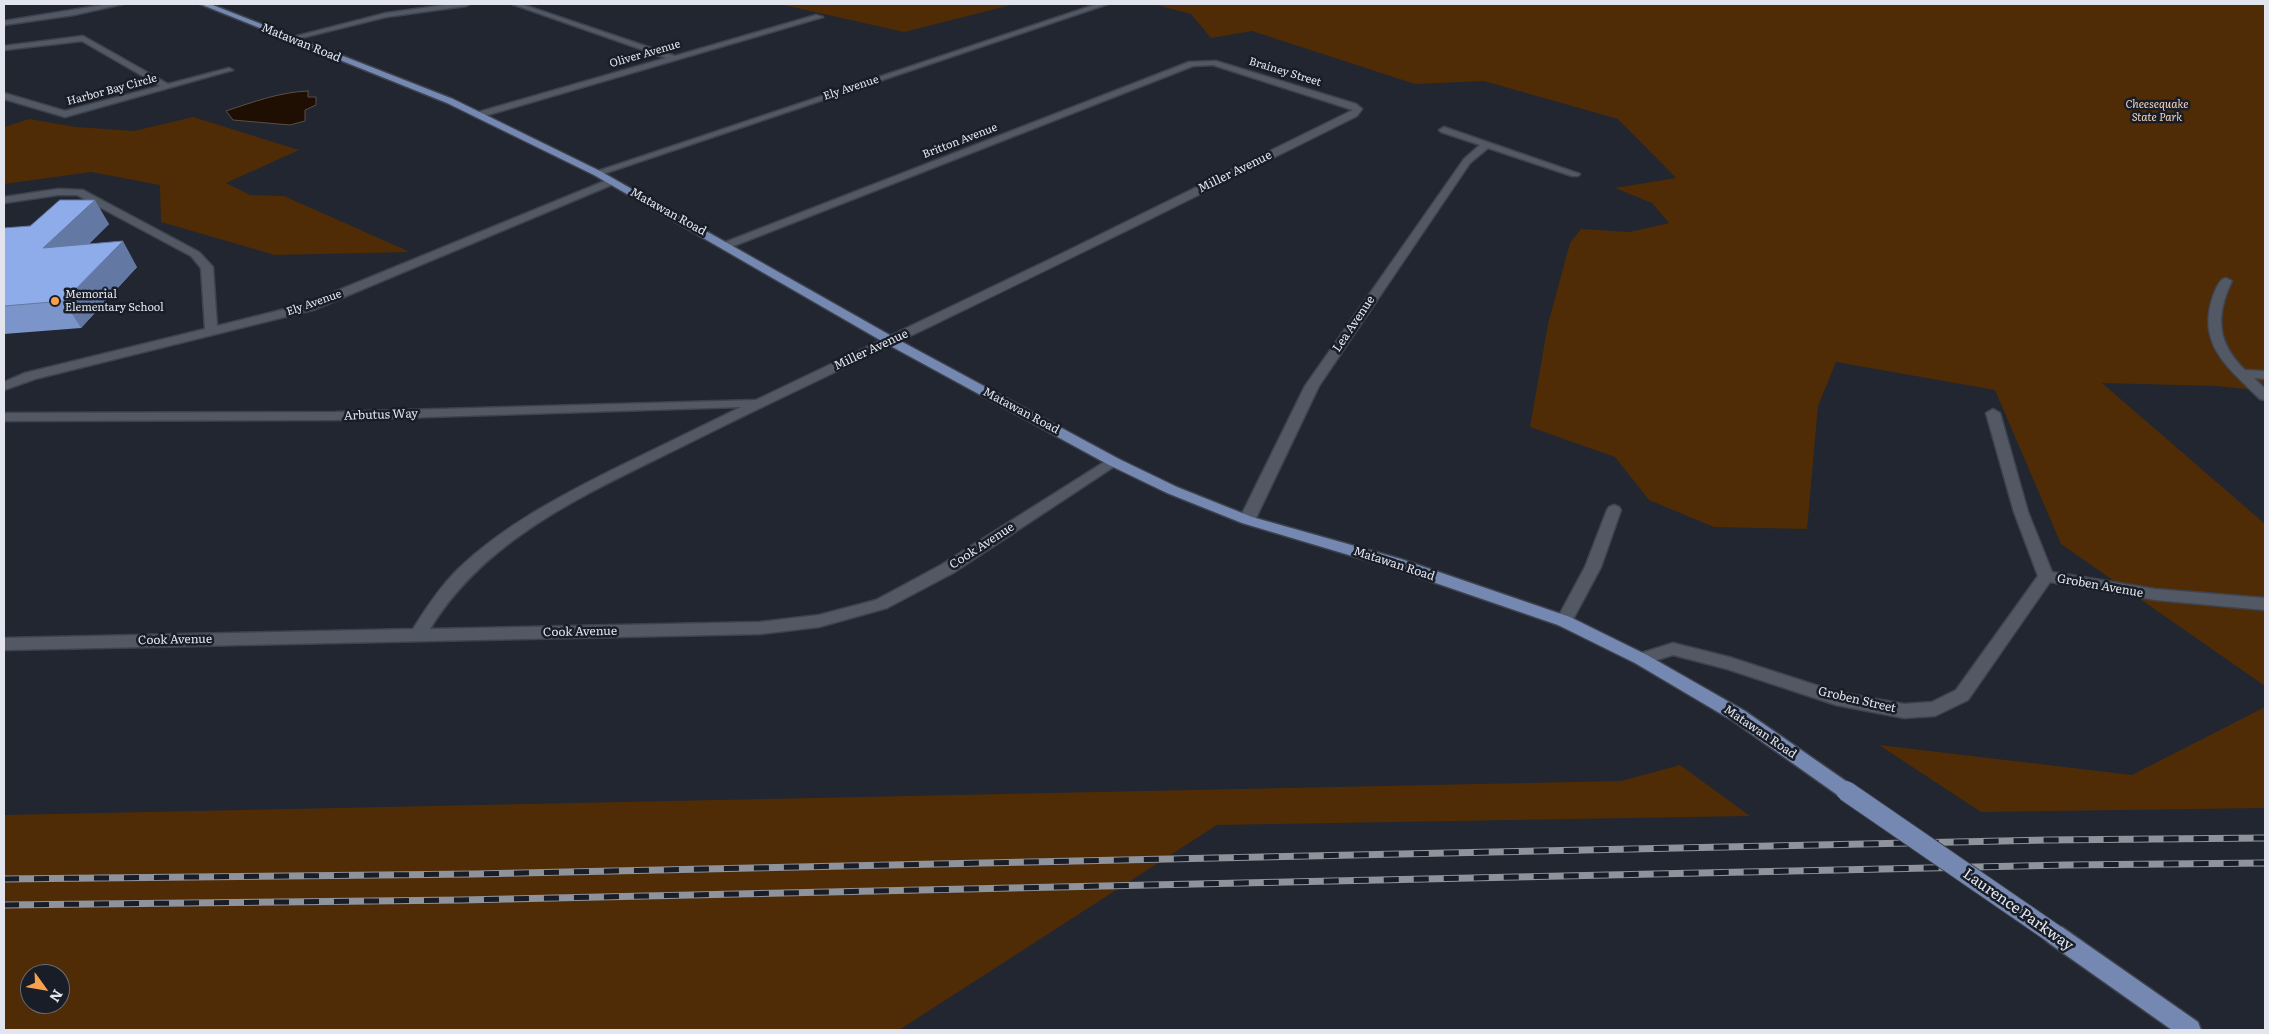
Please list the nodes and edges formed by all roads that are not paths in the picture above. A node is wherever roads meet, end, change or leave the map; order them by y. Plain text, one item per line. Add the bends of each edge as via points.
1 (95, 4) edge
2 (119, 4) edge
3 (204, 4) edge
4 (466, 4) edge
5 (515, 4) edge
6 (1104, 4) edge
7 (819, 17) dead end
8 (4, 18) edge
9 (4, 23) edge
10 (289, 39) junction
11 (4, 48) edge
12 (672, 58) junction
13 (1203, 62) joint
14 (229, 70) dead end
15 (168, 87) junction
16 (4, 96) edge
17 (1358, 109) joint
18 (478, 115) junction
19 (1444, 130) dead end
20 (1486, 144) junction
21 (597, 173) junction
22 (1574, 174) dead end
23 (612, 181) junction
24 (4, 200) edge
25 (727, 245) junction
26 (2226, 281) dead end
27 (211, 332) junction
28 (891, 341) junction
29 (2244, 374) junction
30 (2265, 375) edge
31 (4, 386) edge
32 (2265, 396) edge
33 (758, 403) junction
34 (1993, 413) dead end
35 (4, 417) edge
36 (1114, 462) junction
37 (1614, 510) dead end
38 (1247, 520) junction
39 (2046, 576) junction
40 (2265, 604) edge
41 (1564, 621) junction
42 (418, 635) junction
43 (4, 644) edge
44 (1641, 658) junction
45 (1846, 791) joint
46 (2190, 1030) edge

1 - 8 street
2 - 9 street
3 - 10 main road, Matawan Road
4 - 10 street via 386,15
5 - 12 street
6 - 21 street, Ely Avenue
7 - 12 street, Oliver Avenue
10 - 18 main road, Matawan Road via 450,101
11 - 15 street, Harbor Bay Circle via 83,38
12 - 18 street, Oliver Avenue
13 - 17 street, Brainey Street
13 - 25 street, Britton Avenue
14 - 15 street, Harbor Bay Circle
15 - 16 street, Harbor Bay Circle via 65,114
17 - 28 street, Miller Avenue via 1354,114
18 - 21 main road, Matawan Road
19 - 20 street
20 - 22 street
20 - 38 street, Lea Avenue via 1467,161 1312,386
21 - 23 main road, Matawan Road
23 - 25 main road, Matawan Road
23 - 27 street, Ely Avenue via 309,307
24 - 27 street via 79,192 195,254 207,267
25 - 28 main road, Matawan Road
26 - 29 street via 2216,309 2215,330 2222,352
27 - 31 street, Ely Avenue via 30,376
28 - 33 street, Miller Avenue
28 - 36 main road, Matawan Road
29 - 30 street
29 - 32 street
33 - 35 street, Arbutus Way via 336,416
33 - 42 street, Miller Avenue via 575,495 495,546 457,579
34 - 39 street, Groben Avenue via 2021,512
36 - 38 main road, Matawan Road
36 - 42 street, Cook Avenue via 947,569 881,604 819,621 760,628
37 - 41 street via 1602,549 1579,599
38 - 41 main road, Matawan Road via 1394,563
39 - 40 street, Groben Avenue via 2125,592
39 - 44 street, Groben Street via 1962,694 1935,709 1904,711 1836,698 1730,662 1673,649
41 - 44 main road, Matawan Road
42 - 43 street, Cook Avenue
44 - 45 main road, Matawan Road via 1739,716
45 - 46 main road, Laurence Parkway, bridge

